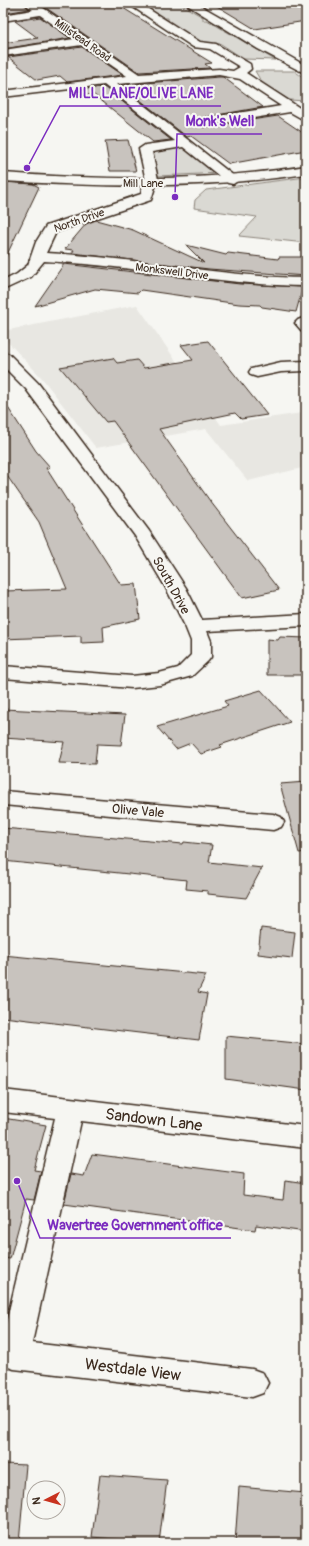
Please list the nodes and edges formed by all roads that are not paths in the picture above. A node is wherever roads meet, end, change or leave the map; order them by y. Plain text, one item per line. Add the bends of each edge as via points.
1 (29, 3) edge
2 (132, 3) edge
3 (189, 3) edge
4 (42, 12) junction
5 (3, 18) edge
6 (84, 41) junction
7 (4, 53) dead end
8 (299, 53) dead end
9 (279, 56) junction
10 (306, 71) edge
11 (236, 74) junction
12 (137, 78) junction
13 (106, 81) junction
14 (3, 82) edge
15 (16, 92) junction
16 (3, 94) edge
17 (292, 108) junction
18 (306, 117) edge
19 (204, 122) dead end
20 (185, 143) junction
21 (306, 170) edge
22 (3, 177) edge
23 (233, 180) junction
24 (151, 184) junction
25 (38, 257) junction
26 (306, 282) edge
27 (3, 286) edge
28 (3, 357) edge
29 (306, 366) edge
30 (257, 372) dead end
31 (306, 620) edge
32 (194, 626) junction
33 (3, 672) edge
34 (3, 798) edge
35 (273, 822) dead end
36 (3, 1101) edge
37 (70, 1110) junction
38 (306, 1137) edge
39 (252, 1383) dead end

1 - 4 street, Millstead Road
2 - 11 street via 197,45 212,46 246,66
3 - 9 street
4 - 5 street
4 - 6 street, Millstead Road
6 - 7 street
6 - 12 street, Millstead Road
8 - 9 street
9 - 10 street
11 - 12 street via 219,72
11 - 17 street
12 - 13 street
13 - 15 street
13 - 20 street
14 - 15 street
15 - 16 street
17 - 18 street
17 - 19 street
20 - 23 street
20 - 24 street via 145,149
21 - 23 street, Mill Lane
22 - 24 street, Mill Lane
23 - 24 street, Mill Lane
24 - 25 street, North Drive via 146,197 50,229 42,240
25 - 26 street, Monkswell Drive via 92,260 274,282
25 - 27 street, North Drive via 36,265 18,279
28 - 32 street, South Drive via 32,386 143,534 176,588
29 - 30 street via 281,367
31 - 32 street
32 - 33 street, South Drive via 201,641 201,657 185,672 160,679 132,682
34 - 35 street, Olive Vale
36 - 37 street, Sandown Lane
37 - 38 street, Sandown Lane
37 - 39 street, Westdale View via 14,1354

